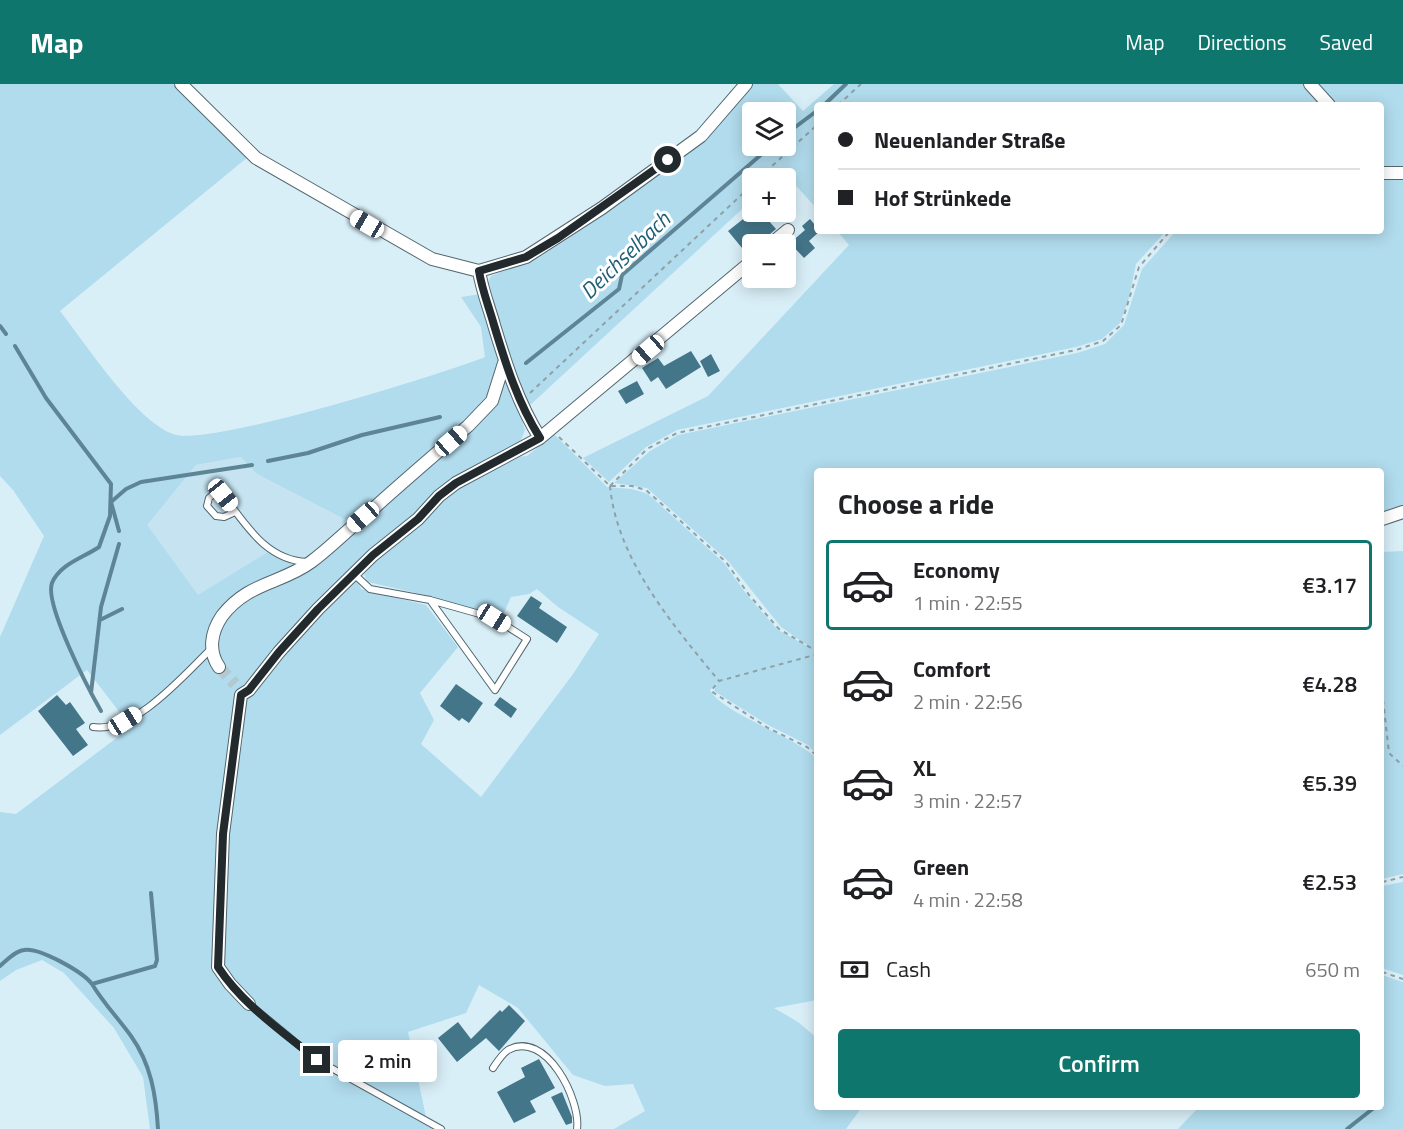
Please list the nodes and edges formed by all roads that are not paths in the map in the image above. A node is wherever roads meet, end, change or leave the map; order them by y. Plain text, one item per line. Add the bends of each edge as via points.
1 (181, 84) edge
2 (746, 84) edge
3 (1310, 84) edge
4 (1326, 102) edge
5 (1384, 173) edge
6 (1403, 173) edge
7 (788, 230) dead end
8 (783, 234) edge
9 (742, 269) edge
10 (479, 271) junction
11 (504, 363) junction
12 (540, 438) junction
13 (235, 512) junction
14 (1403, 512) edge
15 (1384, 518) edge
16 (311, 562) junction
17 (355, 575) junction
18 (430, 600) junction
19 (211, 648) junction
20 (219, 667) tunnel mouth
21 (93, 728) dead end
22 (249, 1004) joint
23 (493, 1068) dead end
24 (441, 1129) edge
25 (577, 1129) edge

1 - 10 street via 256,158 432,259
2 - 10 street via 701,136 602,208 526,257
3 - 4 street
5 - 6 street
7 - 8 street
9 - 12 street
10 - 11 street
11 - 12 street
11 - 16 street via 492,401 468,426
12 - 17 street via 456,483
13 - 13 lane via 223,495 209,498 207,506 216,516
13 - 16 lane via 251,534 269,547 293,559
14 - 15 street
16 - 19 street via 263,583 234,603 221,618
17 - 18 lane via 370,589
17 - 22 street via 279,652 249,690 238,690 223,834 218,967
18 - 18 lane via 494,618 527,639 495,690
19 - 20 street
19 - 21 lane via 145,709 125,721 103,729
22 - 24 lane via 317,1060
23 - 25 lane via 508,1050 521,1047 534,1049 548,1058 574,1100

